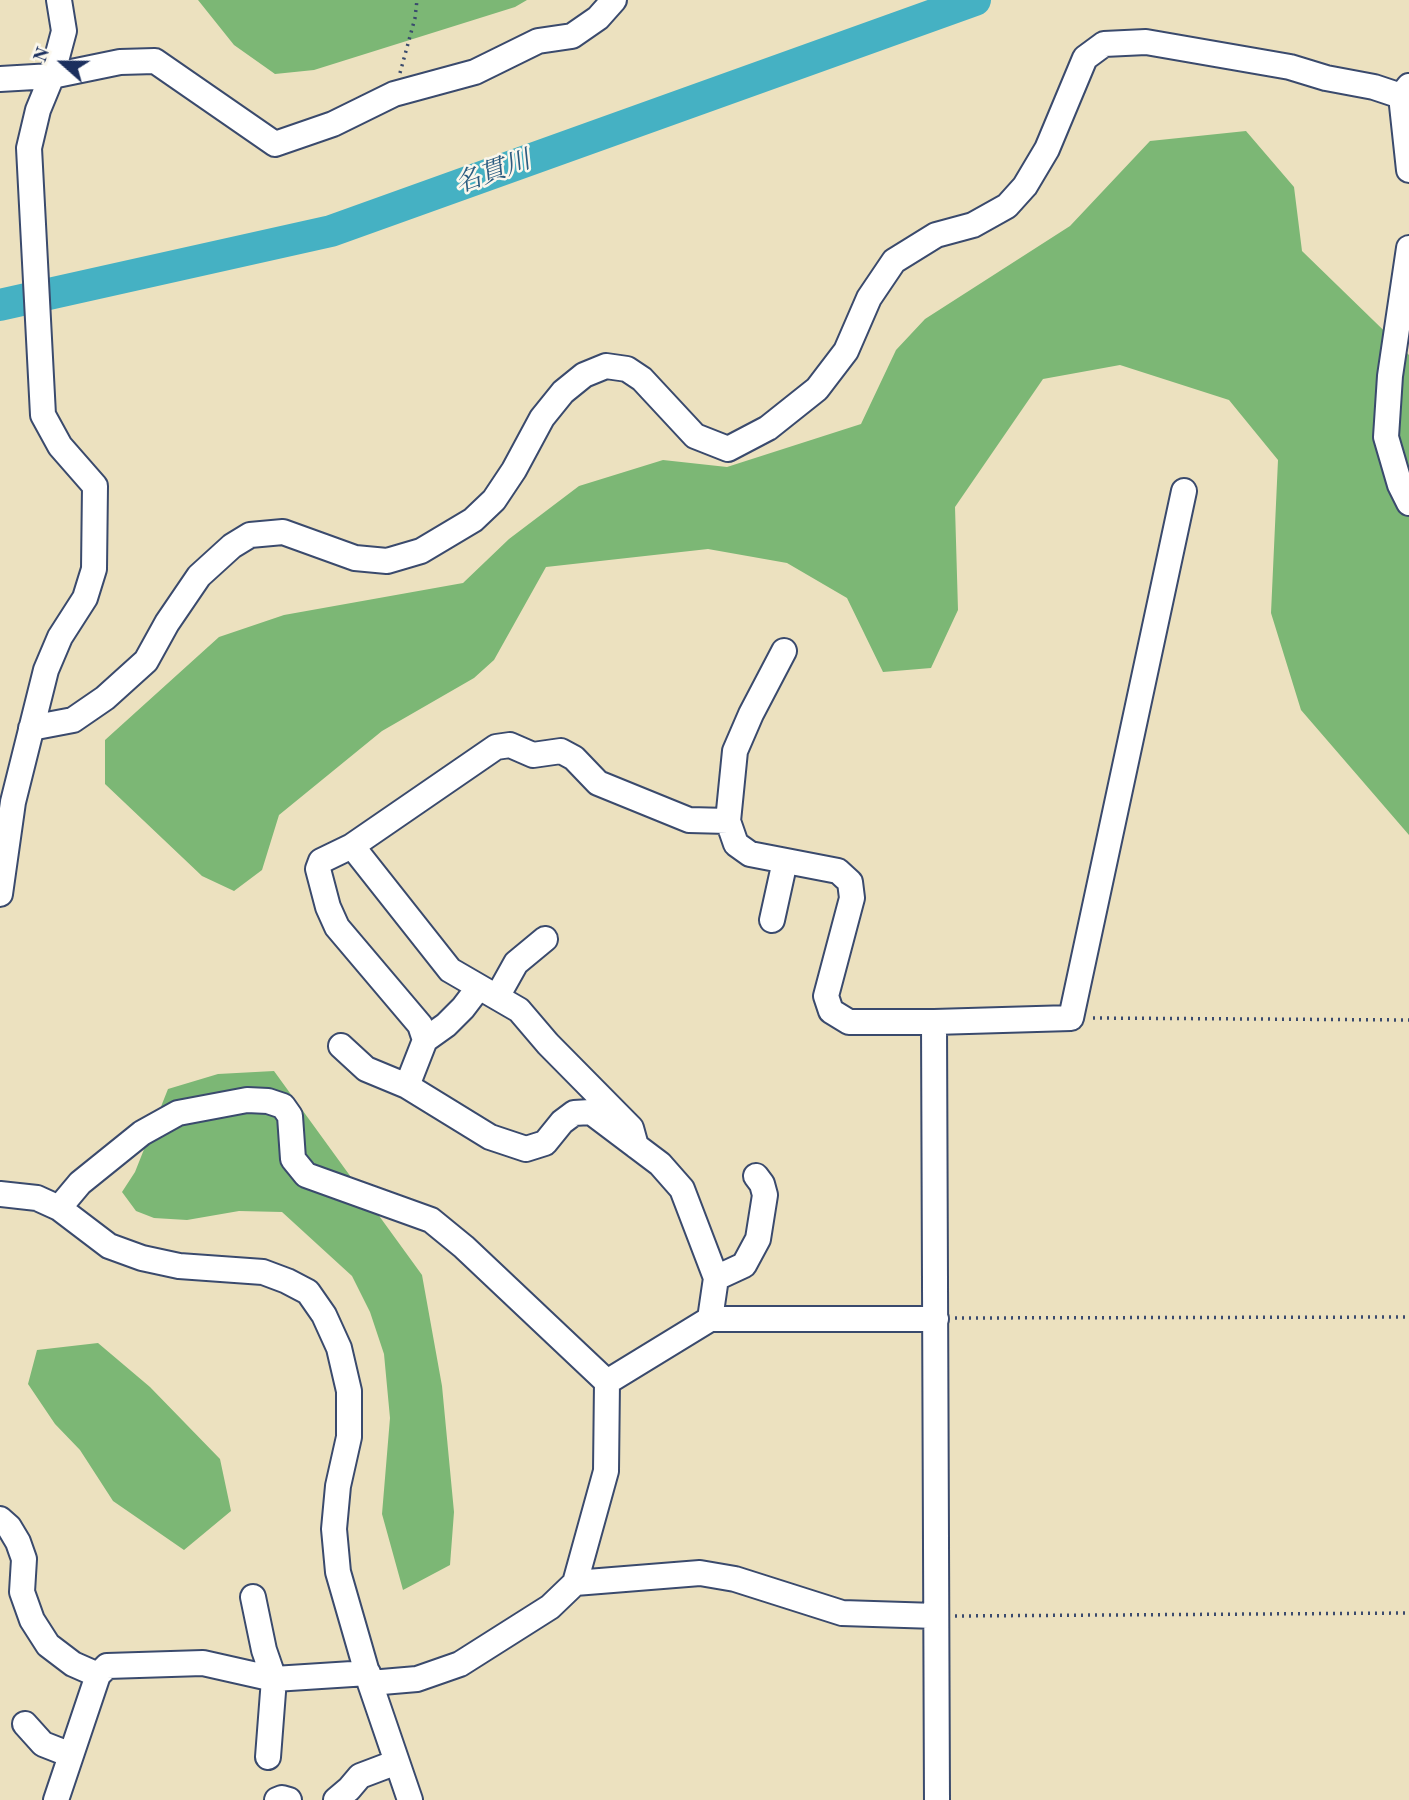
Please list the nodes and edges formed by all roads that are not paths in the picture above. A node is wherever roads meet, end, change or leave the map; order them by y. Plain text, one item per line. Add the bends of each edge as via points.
1 (59, 0) edge
2 (614, 0) edge
3 (52, 76) junction
4 (0, 79) edge
5 (1405, 91) edge
6 (1409, 170) edge
7 (1409, 248) edge
8 (1184, 491) dead end
9 (1409, 503) edge
10 (784, 651) dead end
11 (31, 728) junction
12 (728, 821) junction
13 (352, 846) junction
14 (785, 861) junction
15 (0, 894) edge
16 (772, 920) dead end
17 (545, 939) dead end
18 (488, 992) junction
19 (934, 1022) junction
20 (425, 1040) junction
21 (341, 1046) dead end
22 (407, 1086) junction
23 (636, 1146) junction
24 (756, 1176) dead end
25 (0, 1194) edge
26 (59, 1208) junction
27 (716, 1278) junction
28 (710, 1319) junction
29 (936, 1319) junction
30 (607, 1382) junction
31 (0, 1519) edge
32 (575, 1583) junction
33 (253, 1597) dead end
34 (936, 1616) junction
35 (98, 1675) junction
36 (369, 1678) junction
37 (274, 1679) junction
38 (25, 1724) dead end
39 (71, 1755) junction
40 (268, 1757) dead end
41 (403, 1781) edge
42 (56, 1800) edge
43 (277, 1800) edge
44 (289, 1800) edge
45 (336, 1800) edge
46 (356, 1800) edge
47 (937, 1800) edge

1 - 3 street via 64,31
2 - 3 street via 572,36 538,41 475,72 394,94 332,124 275,144 155,61 120,62
3 - 4 street
3 - 11 street via 29,148 43,415 60,446 95,486 94,569 85,598 46,670
5 - 6 street
5 - 11 street via 1146,43 1104,44 1085,58 1047,149 1025,186 1007,206 973,225 936,235 894,261 869,298 846,351 817,389 768,428 728,449 695,436 642,379 627,369 606,366 584,375 563,392 542,418 494,500 473,520 421,551 387,561 355,558 284,532 250,535 199,576 146,661 105,698 73,720
7 - 9 street via 1386,437
8 - 19 street via 1071,1018
10 - 12 street via 735,751
11 - 15 street via 13,802
12 - 13 street via 689,820 598,783 561,751 533,755 510,745 496,747
12 - 14 street via 736,844 750,854
13 - 18 street via 450,970
13 - 20 street via 321,861 318,869 328,907 337,927 420,1025
14 - 16 street
14 - 19 street via 838,871 850,882 852,898 826,996 831,1011 849,1022
17 - 18 street
18 - 20 street
18 - 23 street via 519,1010 631,1128
19 - 29 street
20 - 22 street
21 - 22 street via 366,1069
22 - 23 street via 490,1137 526,1149 545,1143 574,1113 591,1112
23 - 27 street via 682,1189
24 - 27 street via 765,1195 758,1240 744,1265
25 - 26 street via 37,1198
26 - 30 street via 80,1183 142,1133 178,1113 247,1100 268,1101 283,1106 290,1116 293,1159 306,1175 431,1220
26 - 36 street via 109,1246 142,1258 179,1266 263,1272 287,1281 308,1292 324,1315 339,1348 349,1391 349,1437 334,1528 338,1572
27 - 28 street
28 - 29 street
28 - 30 street
29 - 34 street
30 - 32 street via 606,1471
31 - 35 street via 9,1527 24,1559 22,1592 32,1620 48,1645
32 - 34 street via 700,1573 735,1579 842,1613
32 - 36 street via 550,1607 460,1664 417,1679
33 - 37 street
34 - 47 street
35 - 37 street via 107,1667 186,1662
35 - 39 street
36 - 37 street
36 - 41 street
37 - 40 street
38 - 39 street via 43,1744
39 - 42 street
41 - 45 street via 360,1776
41 - 46 street via 370,1787
43 - 44 street

